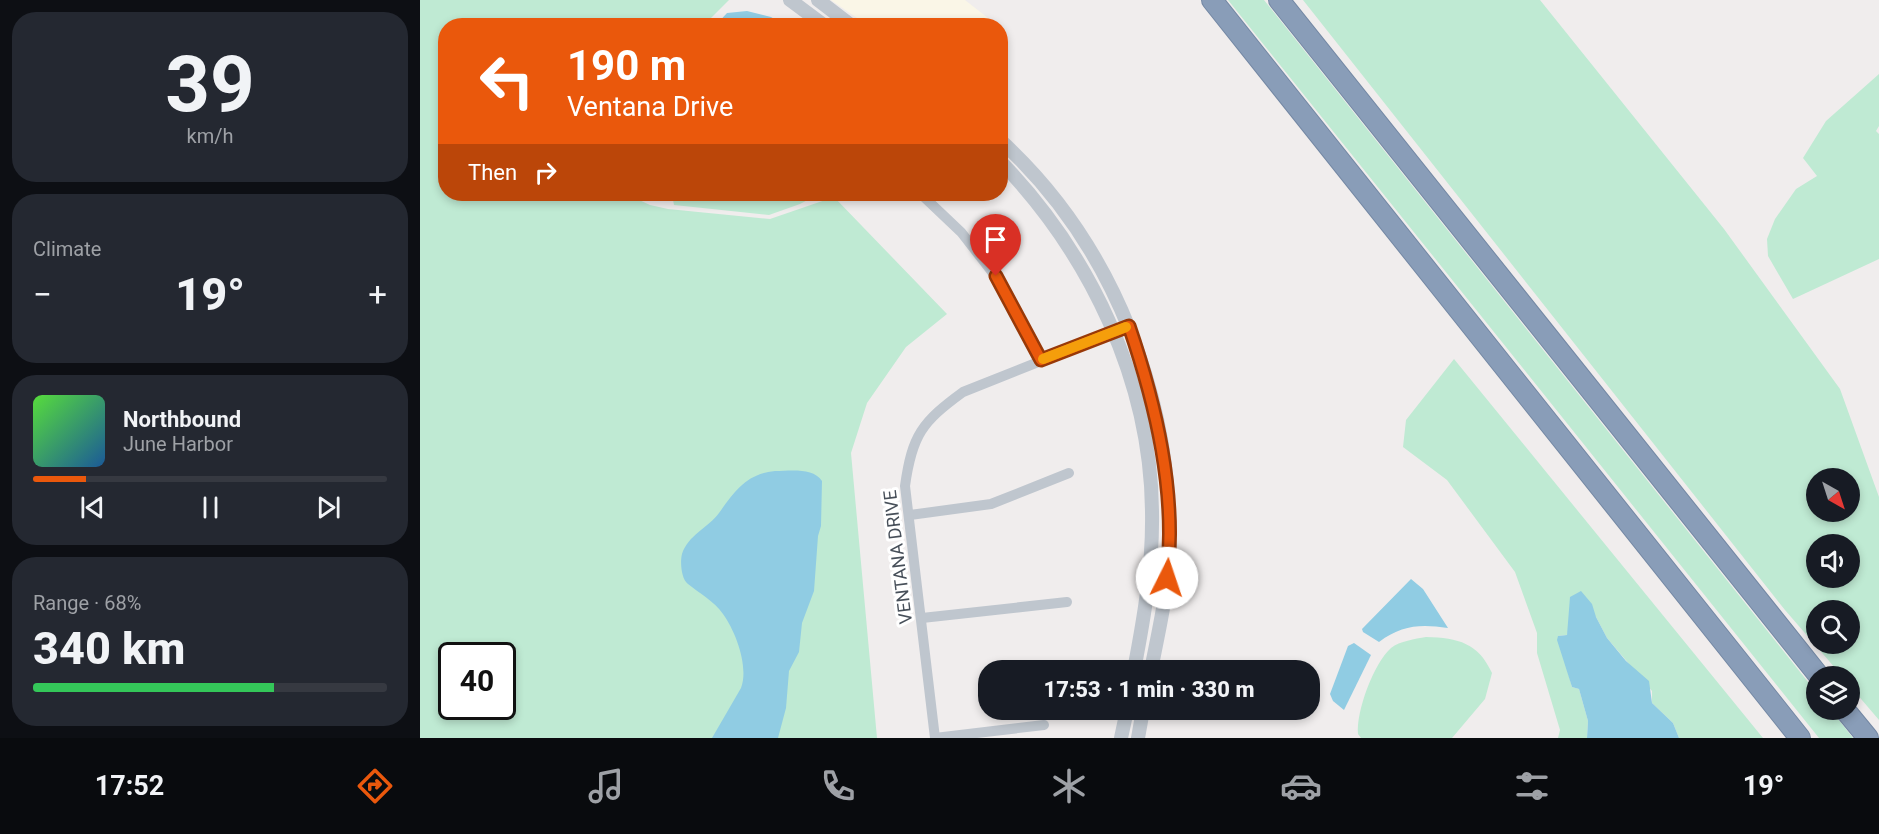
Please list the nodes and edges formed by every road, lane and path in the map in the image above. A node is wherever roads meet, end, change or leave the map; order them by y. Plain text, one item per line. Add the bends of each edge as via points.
1 (790, 0) edge
2 (818, 0) edge
3 (1212, 0) edge
4 (1279, 0) edge
5 (814, 18) edge
6 (842, 18) edge
7 (1008, 147) edge
8 (1008, 169) edge
9 (928, 201) edge
10 (1129, 326) junction
11 (1114, 332) junction
12 (1041, 360) junction
13 (1069, 473) dead end
14 (910, 515) junction
15 (1068, 602) dead end
16 (922, 618) junction
17 (1136, 660) edge
18 (1153, 660) edge
19 (1811, 666) edge
20 (1125, 720) edge
21 (1141, 720) edge
22 (1853, 720) edge
23 (1044, 725) dead end
24 (935, 738) edge
25 (1121, 738) edge
26 (1137, 738) edge
27 (1800, 738) edge
28 (1868, 738) edge

1 - 5 street
2 - 6 street
3 - 27 highway
4 - 19 highway
7 - 10 street via 1060,205 1105,273
8 - 11 street via 1060,233 1088,277
9 - 12 street via 961,232 996,276
10 - 11 street, VENTANA DRIVE
10 - 18 street via 1147,377 1167,499 1169,558
11 - 12 street, VENTANA DRIVE
11 - 17 street via 1149,455 1149,580
12 - 14 street, VENTANA DRIVE via 963,392 940,408 922,429 910,451 905,486
13 - 14 street via 991,504
14 - 16 street, VENTANA DRIVE
15 - 16 street
16 - 24 street, VENTANA DRIVE
20 - 25 street
21 - 26 street
22 - 28 highway
23 - 24 street

